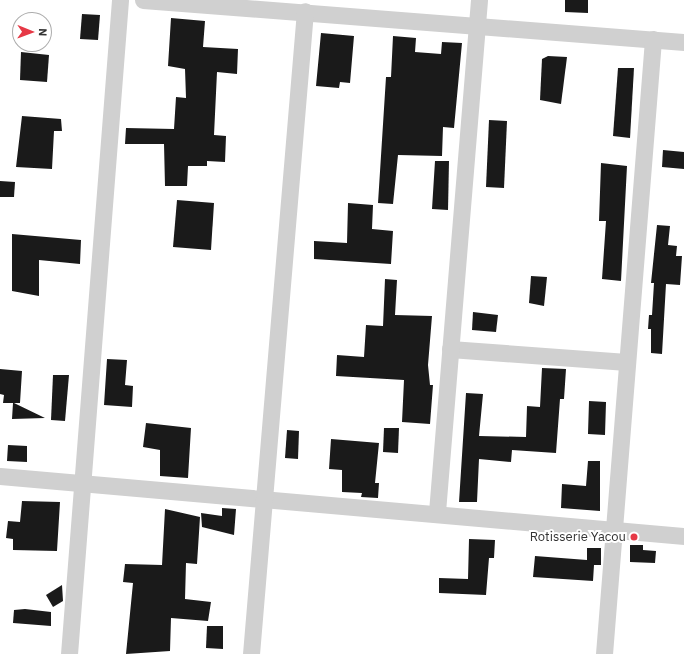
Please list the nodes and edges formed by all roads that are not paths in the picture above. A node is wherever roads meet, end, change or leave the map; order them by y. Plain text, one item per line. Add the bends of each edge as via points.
1 (120, 0) edge
2 (143, 0) edge
3 (479, 0) edge
4 (305, 12) junction
5 (477, 26) junction
6 (653, 39) junction
7 (684, 42) edge
8 (450, 349) junction
9 (627, 362) junction
10 (0, 476) edge
11 (82, 483) junction
12 (264, 498) junction
13 (437, 512) junction
14 (614, 528) junction
15 (684, 536) edge
16 (69, 654) edge
17 (251, 654) edge
18 (604, 654) edge

1 - 11 street
2 - 4 street
3 - 5 street
4 - 5 street
4 - 12 street
5 - 6 street
5 - 8 street
6 - 7 street
6 - 9 street
8 - 9 street
8 - 13 street
9 - 14 street
10 - 11 street
11 - 12 street
11 - 16 street
12 - 13 street
12 - 17 street
13 - 14 street
14 - 15 street
14 - 18 street

